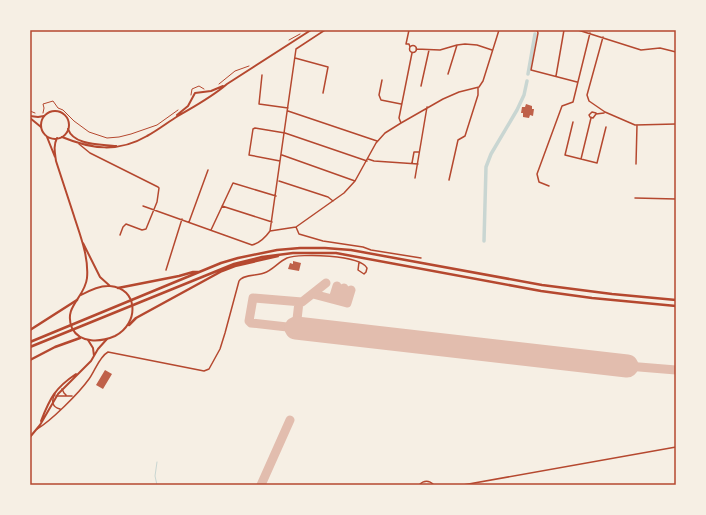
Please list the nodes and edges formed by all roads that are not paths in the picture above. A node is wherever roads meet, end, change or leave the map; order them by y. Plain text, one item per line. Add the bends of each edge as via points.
1 (311, 30) edge
2 (325, 30) edge
3 (409, 30) edge
4 (499, 30) edge
5 (517, 30) edge
6 (526, 30) edge
7 (537, 30) edge
8 (564, 30) edge
9 (578, 30) edge
10 (590, 33) junction
11 (603, 37) junction
12 (457, 45) junction
13 (410, 47) junction
14 (416, 49) junction
15 (429, 50) junction
16 (492, 50) junction
17 (412, 52) junction
18 (676, 52) edge
19 (295, 58) junction
20 (448, 74) dead end
21 (262, 75) dead end
22 (556, 76) junction
23 (382, 80) dead end
24 (577, 82) junction
25 (226, 84) junction
26 (421, 86) dead end
27 (478, 88) junction
28 (202, 92) junction
29 (322, 92) dead end
30 (193, 99) junction
31 (203, 101) junction
32 (199, 103) junction
33 (401, 104) junction
34 (427, 107) junction
35 (288, 109) junction
36 (605, 112) junction
37 (596, 114) junction
38 (44, 116) junction
39 (30, 117) edge
40 (591, 118) junction
41 (171, 120) junction
42 (573, 122) dead end
43 (401, 123) junction
44 (676, 124) edge
45 (637, 125) junction
46 (41, 127) junction
47 (606, 127) dead end
48 (68, 129) junction
49 (285, 133) junction
50 (46, 136) junction
51 (62, 137) junction
52 (57, 138) junction
53 (377, 141) junction
54 (79, 144) junction
55 (87, 146) junction
56 (118, 146) junction
57 (88, 151) junction
58 (419, 152) junction
59 (281, 155) junction
60 (581, 159) junction
61 (367, 160) junction
62 (56, 161) junction
63 (280, 161) junction
64 (412, 164) junction
65 (418, 164) junction
66 (636, 164) dead end
67 (208, 170) dead end
68 (415, 178) dead end
69 (449, 180) dead end
70 (278, 181) junction
71 (355, 181) junction
72 (549, 186) dead end
73 (276, 196) junction
74 (635, 198) dead end
75 (676, 199) edge
76 (333, 201) junction
77 (143, 206) dead end
78 (222, 206) junction
79 (154, 210) junction
80 (182, 220) junction
81 (188, 222) junction
82 (272, 222) junction
83 (296, 227) junction
84 (211, 230) junction
85 (270, 231) junction
86 (120, 235) dead end
87 (82, 240) junction
88 (281, 255) junction
89 (421, 258) dead end
90 (359, 262) junction
91 (166, 270) dead end
92 (199, 272) junction
93 (110, 286) junction
94 (118, 288) junction
95 (82, 295) junction
96 (77, 300) junction
97 (676, 300) edge
98 (676, 306) edge
99 (129, 325) junction
100 (30, 330) edge
101 (80, 338) junction
102 (107, 339) junction
103 (88, 340) junction
104 (30, 342) edge
105 (30, 347) edge
106 (94, 357) junction
107 (30, 360) edge
108 (82, 370) junction
109 (64, 383) junction
110 (62, 389) junction
111 (56, 396) junction
112 (68, 396) junction
113 (74, 396) junction
114 (53, 397) junction
115 (70, 400) junction
116 (52, 402) junction
117 (47, 404) junction
118 (60, 409) junction
119 (38, 428) junction
120 (30, 437) edge
121 (676, 447) edge
122 (419, 485) edge
123 (434, 485) edge
124 (463, 485) edge

1 - 25 street
2 - 19 street via 297,47
3 - 13 street via 406,44
4 - 16 street
5 - 6 street
7 - 22 street via 531,70
8 - 22 street
9 - 10 street
10 - 11 street
10 - 24 street
11 - 18 street via 641,50 660,48
11 - 36 street via 587,95 589,101
12 - 15 street
12 - 16 street via 476,45
12 - 20 street
13 - 14 street via 413,45
13 - 17 street via 409,50
14 - 15 street
14 - 17 street
15 - 26 street
16 - 27 street via 483,81
17 - 33 street
19 - 29 street via 328,67
19 - 35 street
21 - 35 street via 259,104
22 - 24 street
23 - 33 street via 379,95 381,100
24 - 72 street via 573,102 562,106 537,174 539,182
25 - 28 street
25 - 31 street
27 - 34 street via 449,95
27 - 69 street via 465,136 458,140
28 - 30 street via 195,93
28 - 31 street
30 - 32 street
30 - 41 street
31 - 32 street
32 - 41 street
33 - 43 street
34 - 43 street
34 - 58 street
35 - 49 street
35 - 53 street
36 - 37 street
36 - 45 street
37 - 40 street via 595,118
37 - 40 street via 592,112 589,115
38 - 39 street
38 - 46 street
38 - 48 street via 60,112 67,119
39 - 46 street
40 - 60 street
41 - 56 street via 142,139
42 - 60 street via 565,155
43 - 53 street
44 - 45 street
45 - 66 street
46 - 50 street
47 - 60 street via 598,163
48 - 51 street
48 - 56 street via 72,136 82,141
49 - 59 street
49 - 61 street
49 - 63 street via 253,129 248,153 251,156
50 - 52 street
50 - 62 street
51 - 52 street
51 - 54 street
52 - 62 street via 54,143
53 - 61 street
54 - 55 street
54 - 57 street
55 - 56 street
55 - 57 street
57 - 79 street via 158,186 160,190
58 - 64 street via 414,152
58 - 65 street
59 - 63 street
59 - 71 street
61 - 64 street
61 - 71 street
62 - 87 street
63 - 70 street
64 - 65 street
65 - 68 street
67 - 81 street
70 - 73 street
70 - 76 street via 328,197
71 - 76 street
73 - 78 street via 233,183
73 - 82 street
74 - 75 street
76 - 83 street
77 - 79 street
78 - 82 street
78 - 84 street
79 - 80 street
79 - 86 street via 146,229 126,224
80 - 81 street
80 - 91 street
81 - 84 street
82 - 85 street
83 - 85 street
83 - 89 street via 299,234 323,242
84 - 85 street via 252,245 258,243
87 - 93 street via 100,277
87 - 95 street via 87,278
88 - 98 highway via 336,253 541,291
88 - 99 highway via 222,271 136,318
88 - 105 highway via 234,264
90 - 90 street via 367,268 364,274 358,270
90 - 113 street via 327,256 294,256 278,263 267,272 243,277 239,281 220,349 210,369 204,371 108,352
92 - 94 highway
92 - 97 highway via 256,253 289,248 325,248 351,250 542,285
92 - 104 highway
93 - 94 street
93 - 95 street via 95,288
94 - 99 street via 127,294 132,304 133,313
95 - 96 street
96 - 100 highway
96 - 101 street via 70,311 70,322
99 - 102 street
101 - 103 street
101 - 107 highway
102 - 103 street
102 - 106 street
103 - 106 street via 93,348
106 - 108 street
108 - 109 street
108 - 110 street
109 - 114 street
109 - 117 street
110 - 111 street
110 - 112 street
111 - 112 street
111 - 114 street
111 - 116 street
112 - 113 street
112 - 115 street
113 - 115 street
114 - 116 street
114 - 117 street
115 - 118 street
116 - 118 street
116 - 119 street
117 - 119 street
118 - 119 street
119 - 120 street
121 - 124 street
122 - 123 street via 428,481

